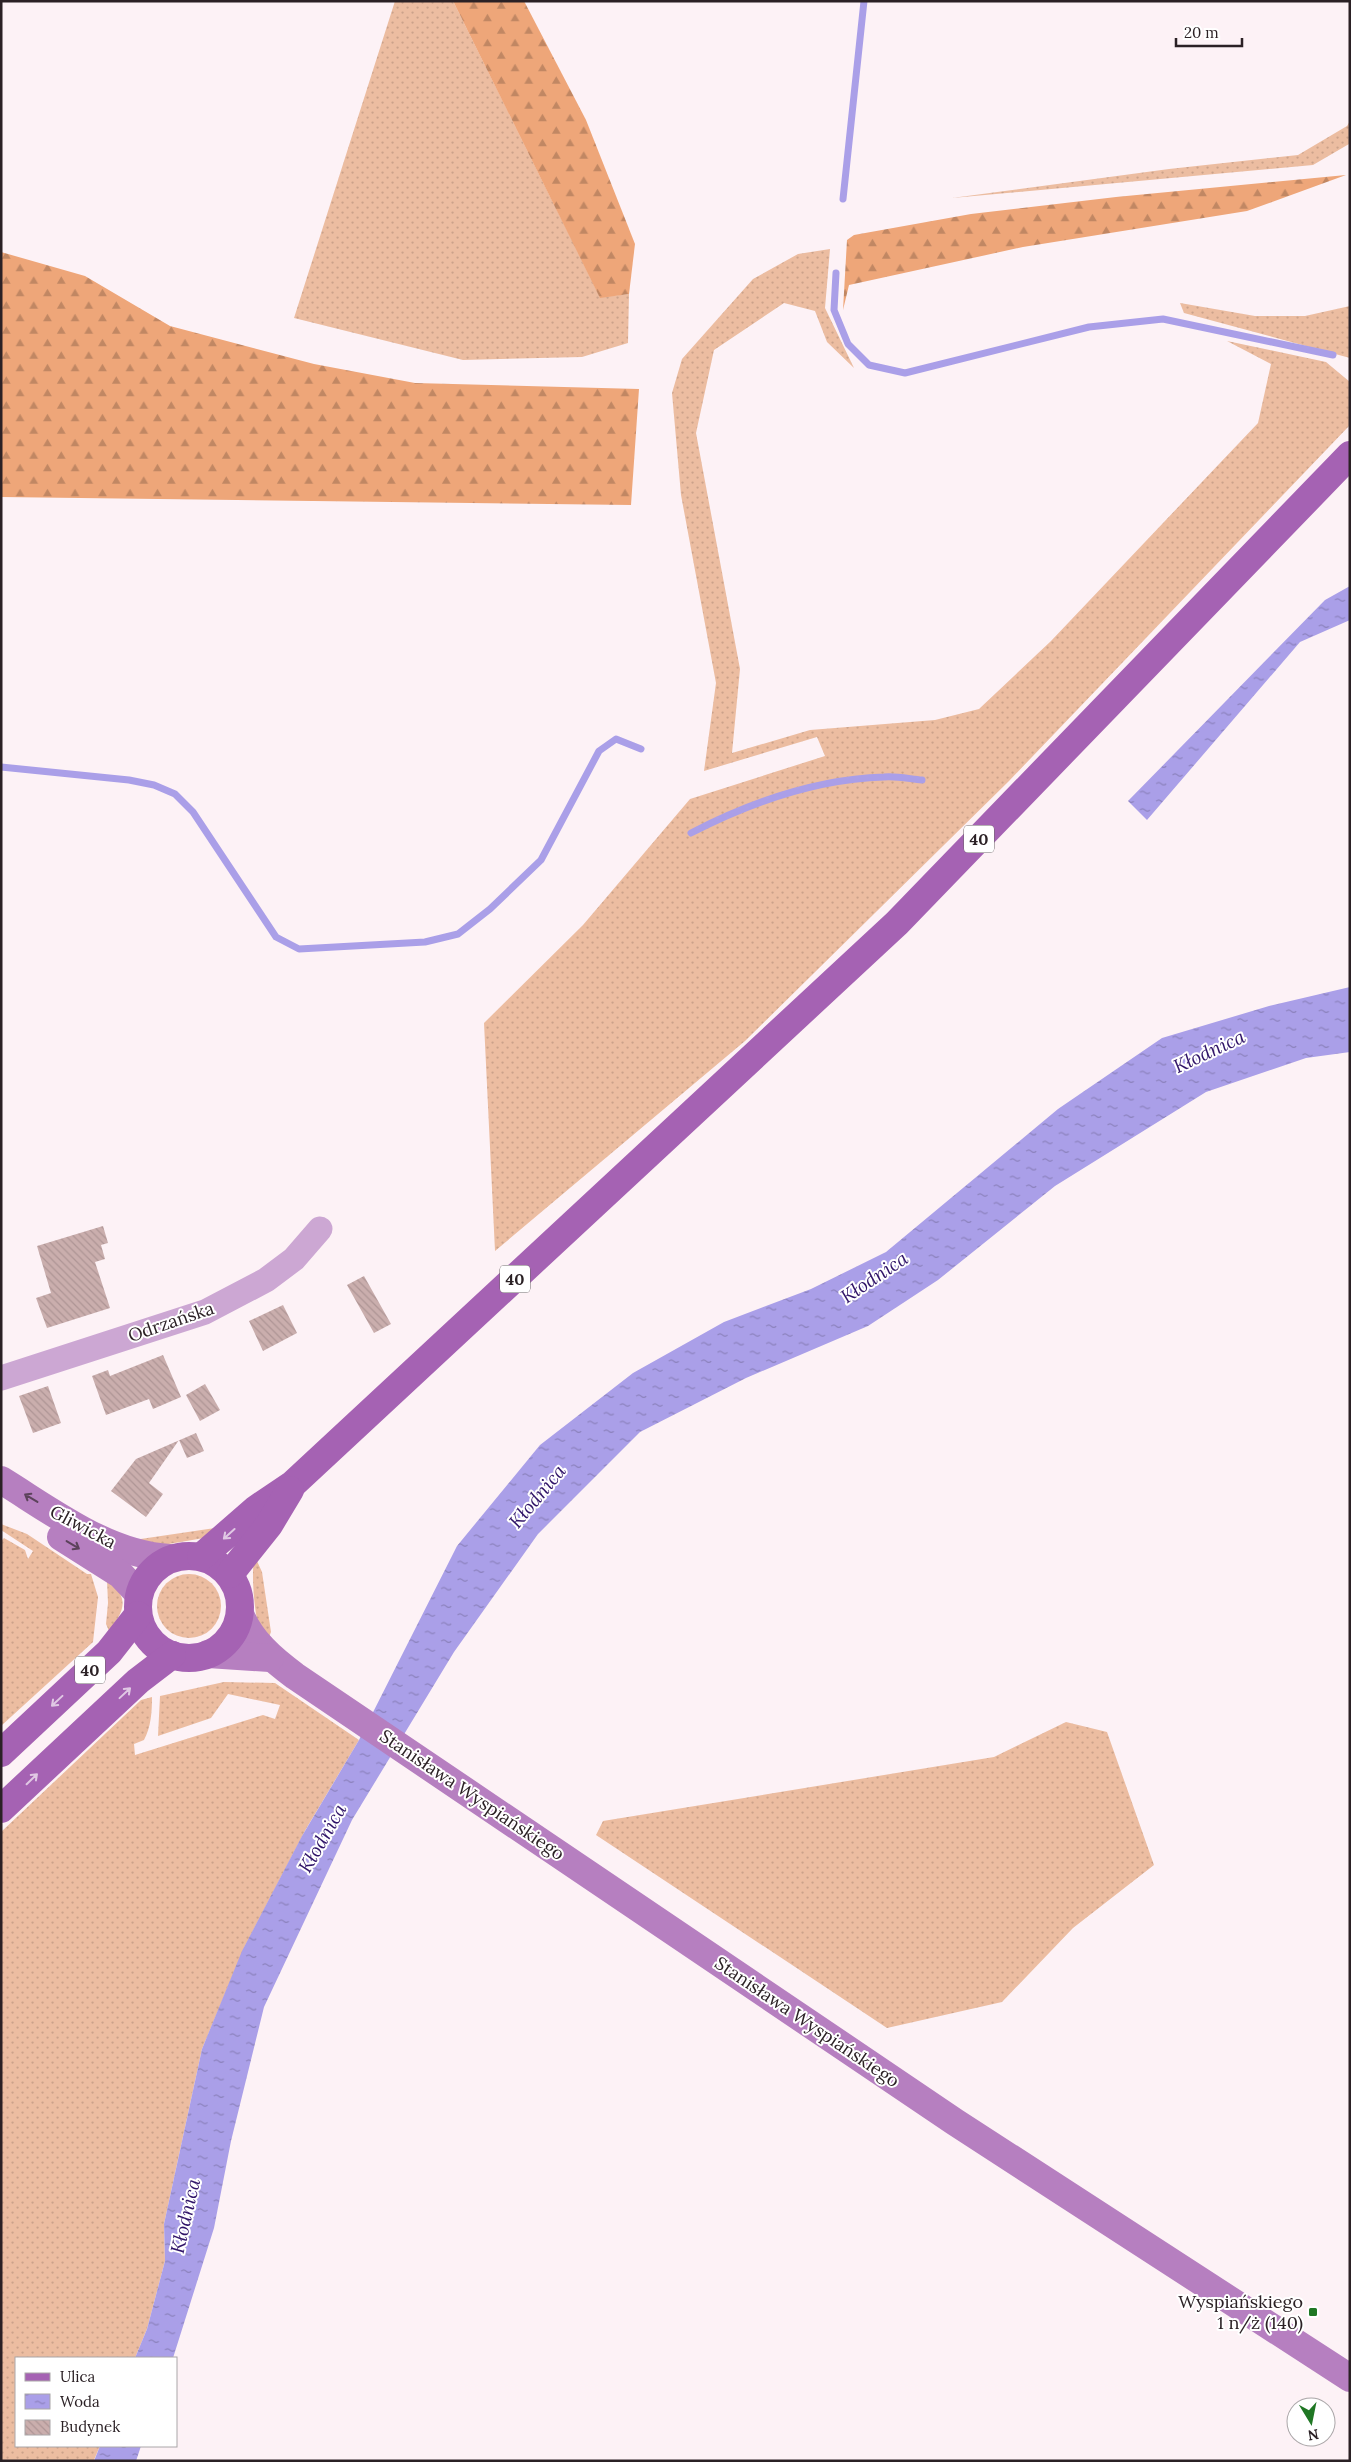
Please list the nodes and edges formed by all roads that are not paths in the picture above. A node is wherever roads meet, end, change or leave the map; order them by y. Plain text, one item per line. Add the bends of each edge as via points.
1 (1350, 455) edge
2 (320, 1229) dead end
3 (1, 1378) edge
4 (1, 1480) edge
5 (293, 1484) junction
6 (1, 1502) edge
7 (201, 1557) junction
8 (170, 1558) junction
9 (230, 1574) junction
10 (138, 1604) junction
11 (240, 1614) junction
12 (208, 1654) junction
13 (172, 1655) junction
14 (270, 1658) junction
15 (1, 1752) edge
16 (1, 1809) edge
17 (1350, 2378) edge

1 - 5 main road, 40 via 897,923
2 - 3 street, Odrzańska via 294,1259 266,1280 205,1312
8 -> 4 main road, Gliwicka via 155,1558 111,1544
5 -> 7 main road, 40 via 256,1509
5 - 9 main road, 40 via 269,1525
6 -> 10 main road, Gliwicka via 121,1575
7 - 8 main road
7 - 9 main road via 219,1564
8 - 10 main road, 40 via 156,1566 145,1579
9 - 11 main road via 238,1589
10 - 13 main road via 142,1628 150,1640
10 -> 15 main road, 40 via 109,1652
11 - 12 main road via 231,1636
11 - 14 main road, Stanisława Wyspiańskiego via 245,1626
12 - 13 main road via 197,1658
12 - 14 main road
16 -> 13 main road, 40 via 138,1681
14 - 17 main road, Stanisława Wyspiańskiego via 963,2128

